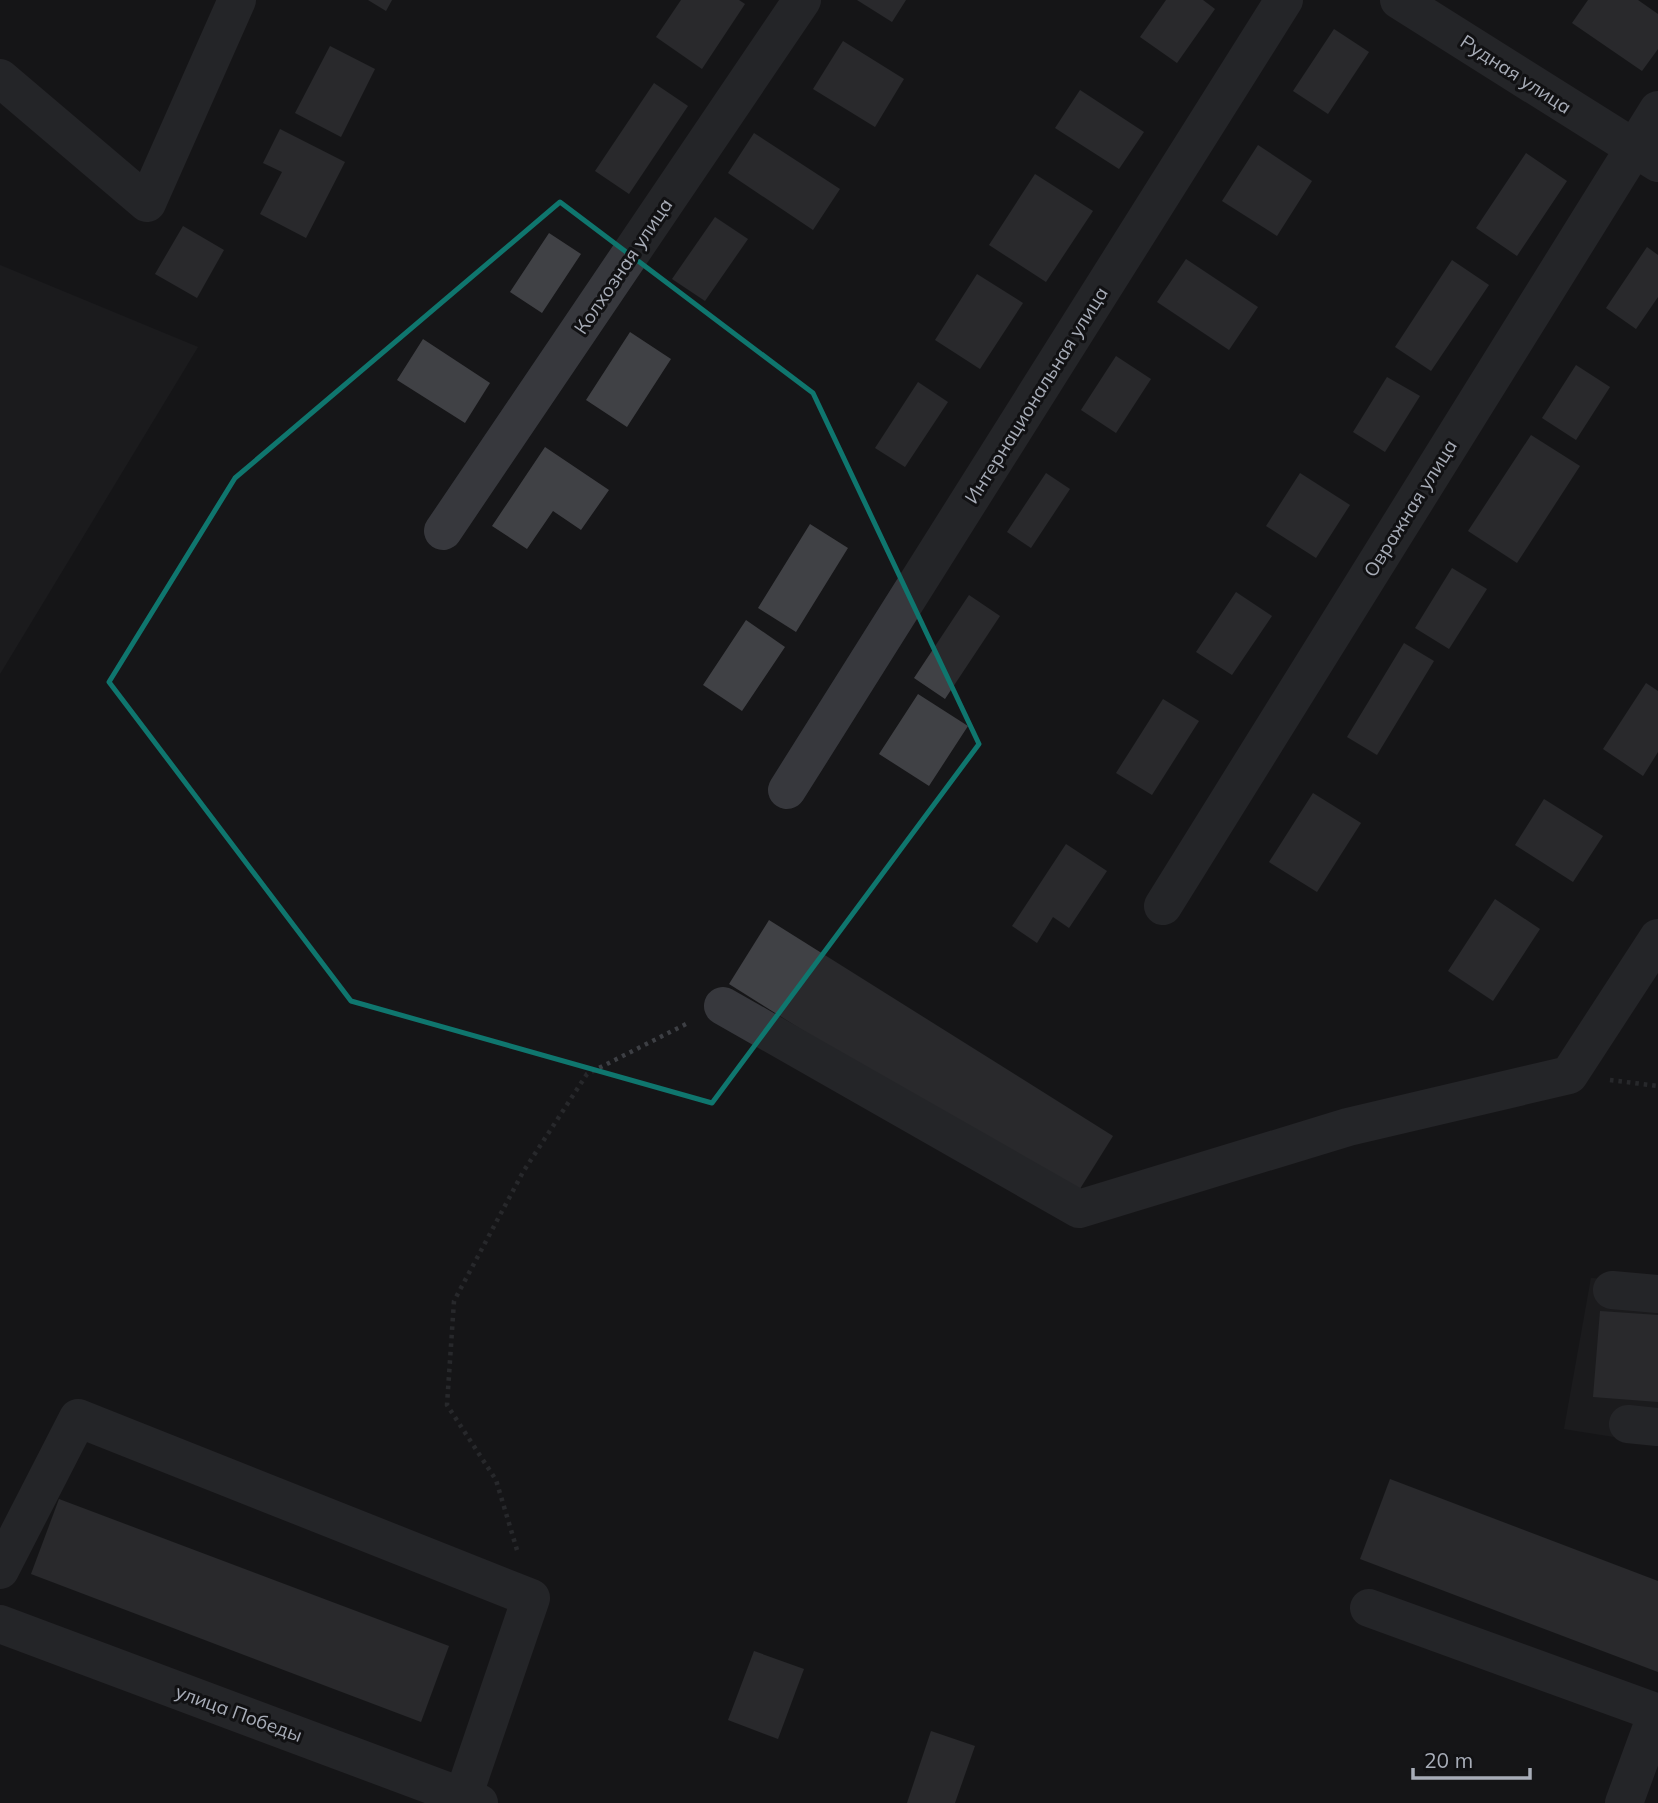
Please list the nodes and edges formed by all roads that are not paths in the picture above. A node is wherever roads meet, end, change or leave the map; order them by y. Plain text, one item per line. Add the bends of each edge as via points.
1 (237, 0) edge
2 (802, 0) edge
3 (1284, 0) edge
4 (1399, 0) edge
5 (0, 78) edge
6 (1658, 110) edge
7 (1646, 156) edge
8 (443, 531) dead end
9 (787, 790) dead end
10 (1163, 906) dead end
11 (1658, 938) edge
12 (723, 1006) road end
13 (1612, 1290) dead end
14 (1658, 1294) edge
15 (0, 1570) edge
16 (1369, 1608) dead end
17 (0, 1624) edge
18 (1657, 1713) edge
19 (471, 1800) edge
20 (1624, 1803) edge

1 - 5 street via 147,203
2 - 8 street, Колхозная улица
3 - 9 street, Интернациональная улица
4 - 7 street, Рудная улица
6 - 7 street, Овражная улица
7 - 10 street, Овражная улица
11 - 12 street via 1569,1075 1348,1126 1079,1209
13 - 14 street
15 - 19 street via 78,1418 531,1598
16 - 18 street
17 - 19 street, улица Победы
18 - 20 street

